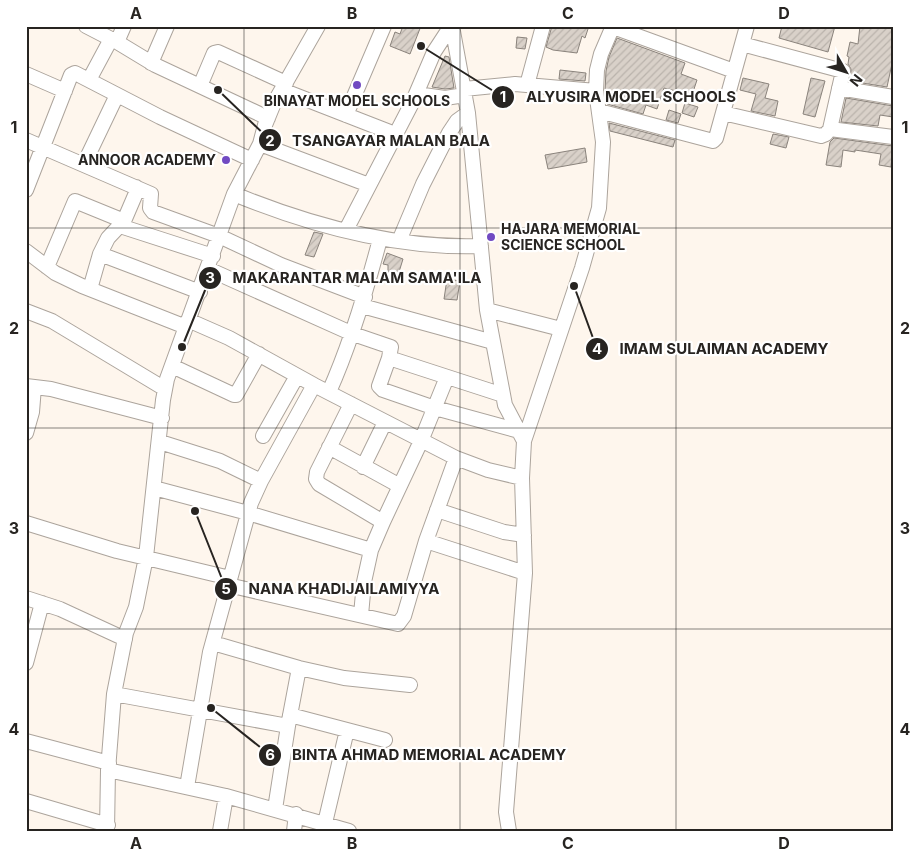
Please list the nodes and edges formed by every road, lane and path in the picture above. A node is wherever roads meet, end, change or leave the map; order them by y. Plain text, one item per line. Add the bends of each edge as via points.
1 (124, 26) edge
2 (167, 26) edge
3 (318, 26) edge
4 (384, 26) edge
5 (543, 26) edge
6 (747, 26) edge
7 (87, 27) edge
8 (446, 27) edge
9 (613, 27) edge
10 (114, 40) junction
11 (742, 44) junction
12 (151, 63) junction
13 (734, 71) junction
14 (26, 74) edge
15 (90, 80) junction
16 (527, 85) junction
17 (200, 86) junction
18 (284, 86) junction
19 (839, 88) junction
20 (65, 91) junction
21 (596, 91) junction
22 (465, 92) junction
23 (416, 94) junction
24 (117, 95) junction
25 (893, 97) edge
26 (599, 111) junction
27 (723, 112) junction
28 (468, 113) junction
29 (346, 115) junction
30 (268, 118) junction
31 (830, 129) junction
32 (395, 134) junction
33 (893, 137) edge
34 (26, 140) edge
35 (260, 144) junction
36 (44, 148) junction
37 (252, 160) junction
38 (84, 164) junction
39 (370, 185) junction
40 (136, 187) junction
41 (26, 190) edge
42 (234, 194) junction
43 (122, 224) junction
44 (346, 230) junction
45 (219, 236) junction
46 (380, 239) junction
47 (399, 241) junction
48 (481, 246) junction
49 (26, 251) edge
50 (100, 254) junction
51 (212, 256) junction
52 (48, 267) junction
53 (208, 269) junction
54 (90, 290) junction
55 (200, 292) junction
56 (363, 302) junction
57 (486, 310) junction
58 (26, 311) edge
59 (187, 323) junction
60 (561, 329) junction
61 (353, 334) junction
62 (493, 342) junction
63 (259, 354) junction
64 (389, 358) junction
65 (172, 366) junction
66 (297, 376) junction
67 (447, 377) junction
68 (314, 385) junction
69 (30, 386) edge
70 (165, 389) junction
71 (329, 392) junction
72 (503, 395) junction
73 (351, 404) junction
74 (435, 408) junction
75 (162, 418) junction
76 (385, 422) junction
77 (26, 433) edge
78 (263, 436) dead end
79 (521, 436) junction
80 (421, 441) junction
81 (160, 442) junction
82 (329, 447) junction
83 (456, 458) junction
84 (363, 466) junction
85 (522, 478) junction
86 (261, 481) junction
87 (400, 486) junction
88 (154, 488) junction
89 (437, 510) junction
90 (248, 513) junction
91 (383, 522) junction
92 (26, 523) edge
93 (524, 535) junction
94 (426, 541) junction
95 (371, 550) junction
96 (146, 557) junction
97 (526, 573) junction
98 (229, 581) junction
99 (26, 598) edge
100 (42, 603) junction
101 (361, 615) junction
102 (125, 639) junction
103 (213, 643) junction
104 (26, 663) edge
105 (299, 668) junction
106 (410, 685) dead end
107 (114, 694) junction
108 (200, 708) junction
109 (289, 720) junction
110 (347, 730) junction
111 (386, 740) dead end
112 (26, 741) edge
113 (109, 767) junction
114 (187, 787) junction
115 (226, 796) junction
116 (26, 801) edge
117 (275, 810) junction
118 (296, 814) junction
119 (325, 824) junction
120 (107, 828) edge
121 (220, 831) edge
122 (294, 831) edge
123 (349, 831) edge
124 (508, 831) edge

1 - 10 street
2 - 12 street
3 - 18 street
4 - 29 street
5 - 16 street
6 - 11 street
7 - 10 street
8 - 22 street
8 - 23 street
9 - 13 street
9 - 21 street via 601,54
10 - 12 street
10 - 15 street
11 - 13 street
11 - 19 street via 842,70
12 - 17 street
13 - 27 street
14 - 20 street
15 - 20 street via 73,74
15 - 24 street
16 - 21 street
16 - 22 street via 508,84
17 - 18 street via 214,53 218,52
17 - 30 street
18 - 29 street
18 - 30 street
19 - 25 street
19 - 31 street
20 - 36 street
21 - 26 street
22 - 23 street via 446,98
22 - 28 street
23 - 32 street
24 - 37 street
24 - 38 street
26 - 27 street via 713,141
26 - 60 street via 603,142 599,208
27 - 31 street via 821,136
28 - 47 street via 449,133
28 - 48 street
29 - 32 street
30 - 35 street
31 - 33 street
32 - 39 street
34 - 36 street
35 - 37 street
35 - 39 street
36 - 38 street
36 - 41 street
37 - 42 street
38 - 40 street
39 - 44 street
40 - 43 street
40 - 45 street via 151,194 150,208 153,212
42 - 44 street via 296,217
42 - 45 street
43 - 50 street via 108,238
43 - 51 street
43 - 52 street via 75,202
44 - 46 street
45 - 51 street
45 - 56 street
46 - 47 street
46 - 56 street
47 - 48 street
48 - 57 street
49 - 52 street
50 - 54 street
50 - 55 street
51 - 53 street
52 - 54 street
53 - 55 street
53 - 61 street
54 - 59 street
55 - 59 street
56 - 61 street
56 - 62 street
57 - 60 street
57 - 62 street
58 - 70 street via 52,321
59 - 63 street via 230,338
59 - 65 street
60 - 79 street
61 - 64 street via 391,347
61 - 71 street
62 - 72 street
63 - 65 street via 236,395
63 - 66 street
64 - 67 street
64 - 74 street via 378,386
65 - 70 street
66 - 68 street
66 - 78 street
67 - 72 street
67 - 74 street
68 - 71 street
68 - 86 street
69 - 75 street
69 - 77 street via 32,412
70 - 75 street
71 - 73 street
72 - 79 street
73 - 76 street
73 - 82 street
74 - 79 street
74 - 80 street
75 - 81 street
76 - 80 street
76 - 84 street
79 - 85 street
80 - 83 street
80 - 87 street
81 - 86 street via 220,462
81 - 88 street
82 - 84 street
82 - 91 street via 316,472 319,484
83 - 85 street
83 - 89 street
84 - 87 street
85 - 93 street
86 - 90 street
87 - 91 street
88 - 90 street
88 - 96 street
89 - 93 street via 504,532
89 - 94 street
90 - 95 street
90 - 98 street
91 - 95 street
92 - 96 street
93 - 97 street
94 - 97 street
94 - 101 street via 398,624
95 - 101 street
96 - 98 street
96 - 102 street via 136,608
97 - 124 street via 507,802
98 - 101 street
98 - 103 street
99 - 100 street
100 - 102 street
100 - 104 street
102 - 107 street
103 - 105 street
103 - 108 street
105 - 106 street via 344,678
105 - 109 street
107 - 108 street
107 - 113 street
108 - 109 street
108 - 114 street
109 - 110 street
109 - 117 street
110 - 111 street
110 - 119 street
112 - 113 street
113 - 114 street
113 - 120 street
114 - 115 street
115 - 117 street
115 - 121 street
116 - 120 street
117 - 118 street
118 - 119 street
118 - 122 street
119 - 123 street

